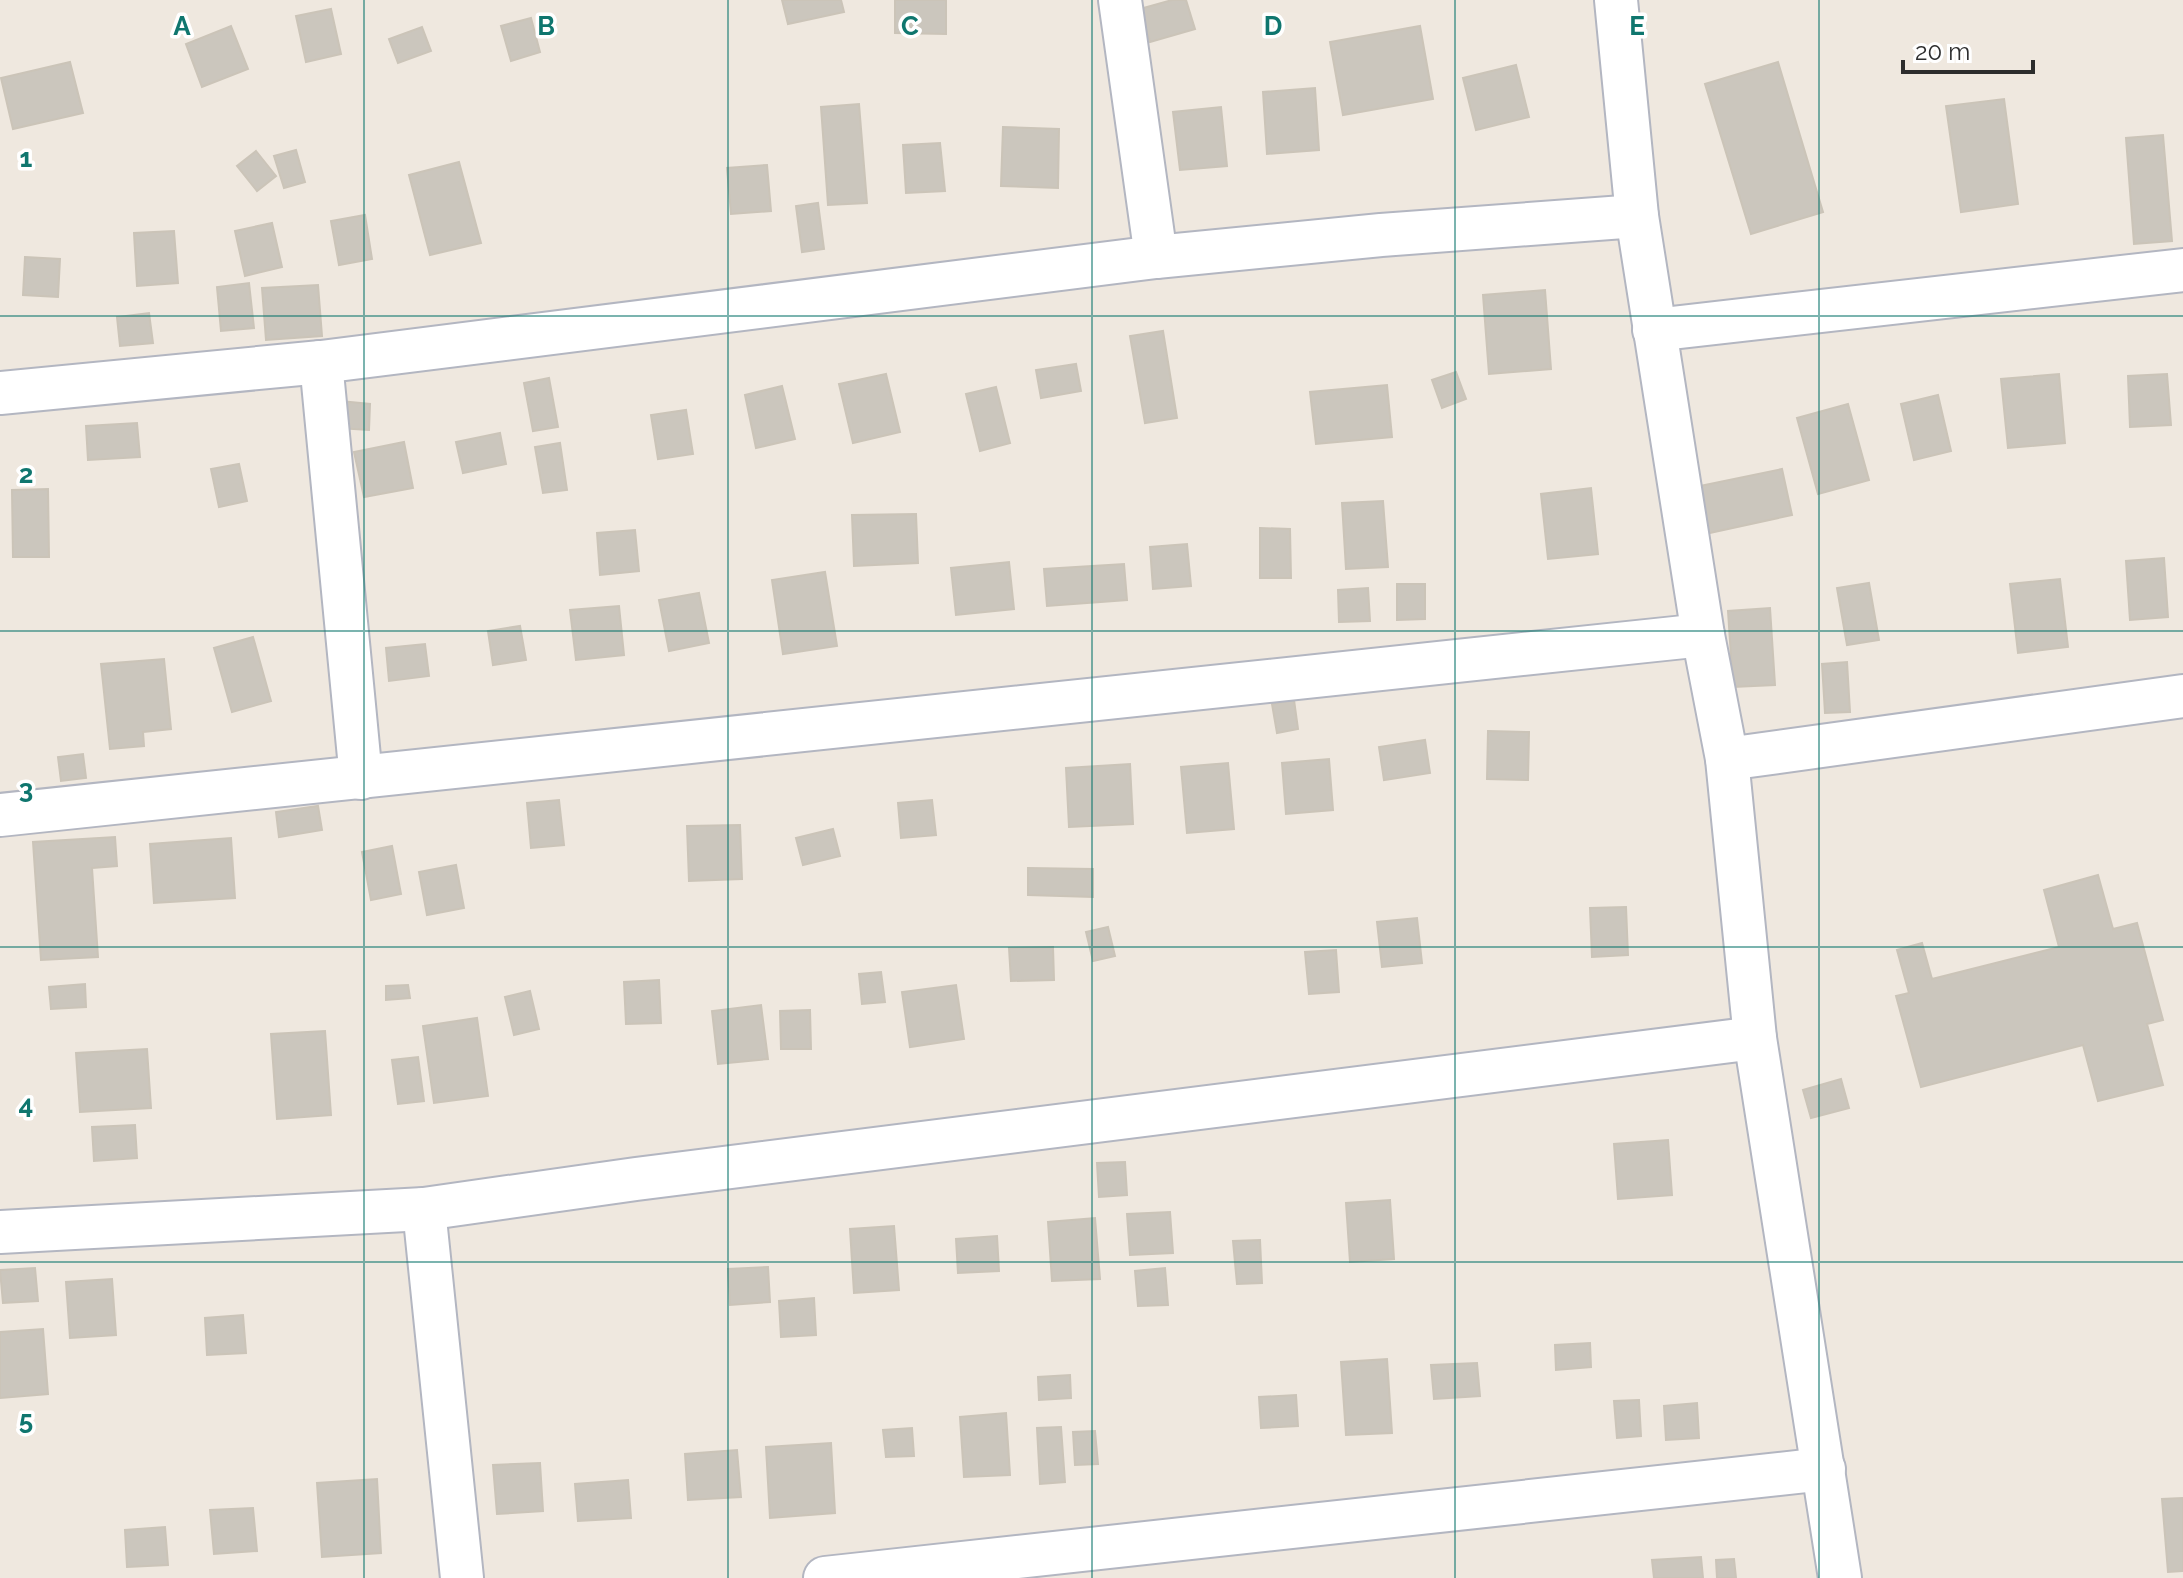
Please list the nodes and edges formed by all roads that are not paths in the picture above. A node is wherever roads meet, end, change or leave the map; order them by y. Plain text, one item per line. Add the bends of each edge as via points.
1 (1120, 0) edge
2 (1616, 0) edge
3 (1637, 216) junction
4 (1156, 257) junction
5 (2183, 270) edge
6 (1654, 330) junction
7 (321, 362) junction
8 (0, 393) edge
9 (1703, 635) junction
10 (2183, 696) edge
11 (1727, 759) junction
12 (361, 778) junction
13 (0, 815) edge
14 (1755, 1038) junction
15 (424, 1209) junction
16 (0, 1232) edge
17 (1824, 1469) junction
18 (462, 1578) edge
19 (825, 1578) edge
20 (1840, 1578) edge

1 - 4 street
2 - 3 street
3 - 4 street
3 - 6 street
4 - 7 street
5 - 6 street
6 - 9 street
7 - 8 street
7 - 12 street
9 - 11 street
9 - 12 street
10 - 11 street
11 - 14 street
12 - 13 street
14 - 15 street
14 - 17 street
15 - 16 street
15 - 18 street
17 - 19 street
17 - 20 street

